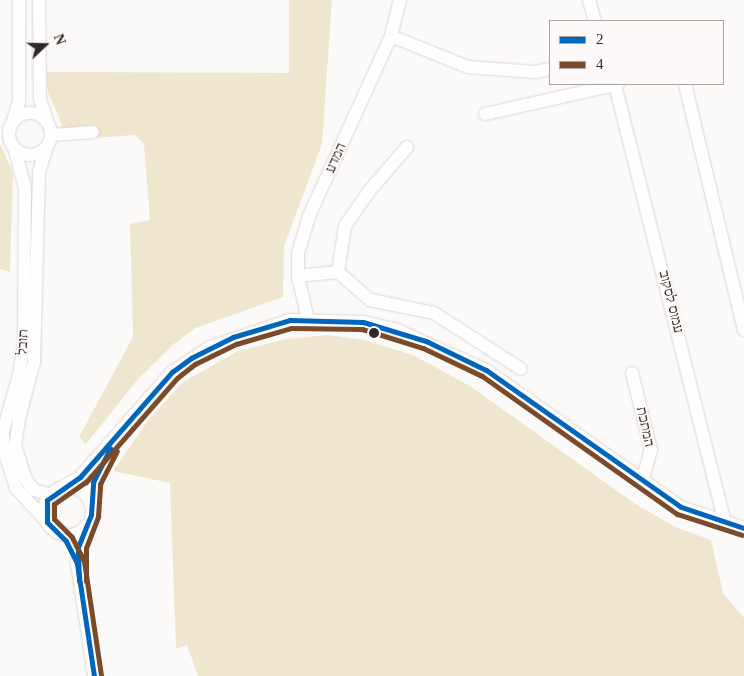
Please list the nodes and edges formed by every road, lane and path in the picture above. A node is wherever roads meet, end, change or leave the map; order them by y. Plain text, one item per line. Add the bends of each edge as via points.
1 (20, 0) edge
2 (39, 0) edge
3 (400, 0) edge
4 (589, 0) edge
5 (595, 20) edge
6 (392, 36) junction
7 (549, 70) edge
8 (612, 85) edge
9 (616, 85) edge
10 (685, 85) edge
11 (484, 114) dead end
12 (48, 121) junction
13 (7, 130) edge
14 (93, 132) dead end
15 (52, 135) junction
16 (407, 147) dead end
17 (14, 148) junction
18 (46, 149) junction
19 (338, 272) junction
20 (298, 276) junction
21 (308, 320) junction
22 (744, 330) edge
23 (521, 370) dead end
24 (632, 373) dead end
25 (112, 444) junction
26 (5, 481) edge
27 (642, 482) junction
28 (54, 492) junction
29 (91, 507) junction
30 (47, 522) junction
31 (725, 523) junction
32 (86, 526) junction
33 (744, 528) edge
34 (56, 532) junction
35 (77, 563) junction
36 (90, 674) edge

1 - 13 street via 20,93
2 - 12 street via 40,99
3 - 6 street, המדע
4 - 5 street
6 - 7 street via 468,67
6 - 20 street, המדע via 309,216 298,253
8 - 11 street
9 - 31 street, עמוס לסקוב
10 - 22 street
12 - 13 street via 30,112
12 - 15 street
13 - 17 street
14 - 15 street
15 - 18 street
16 - 19 street via 370,190 345,226
17 - 18 street via 26,155
17 - 26 street, תובל via 25,188 24,341 19,375 3,431
18 - 28 street, תובל via 39,172 34,362 18,418 16,446 26,480 34,490
19 - 20 street
19 - 23 street via 370,300 434,314
20 - 21 street, המדע
21 - 25 street via 259,328 191,358 172,372
21 - 27 street via 363,322 397,330 486,370
24 - 27 street, המתכת via 651,450
25 - 28 street via 80,477
25 - 29 street via 93,482
26 - 30 street, תובל
27 - 31 street via 680,507
28 - 29 street via 79,490
28 - 30 street via 44,507
29 - 32 street
30 - 34 street
31 - 33 street
32 - 34 street via 76,534
32 - 35 street
34 - 35 street via 66,541
35 - 36 street

